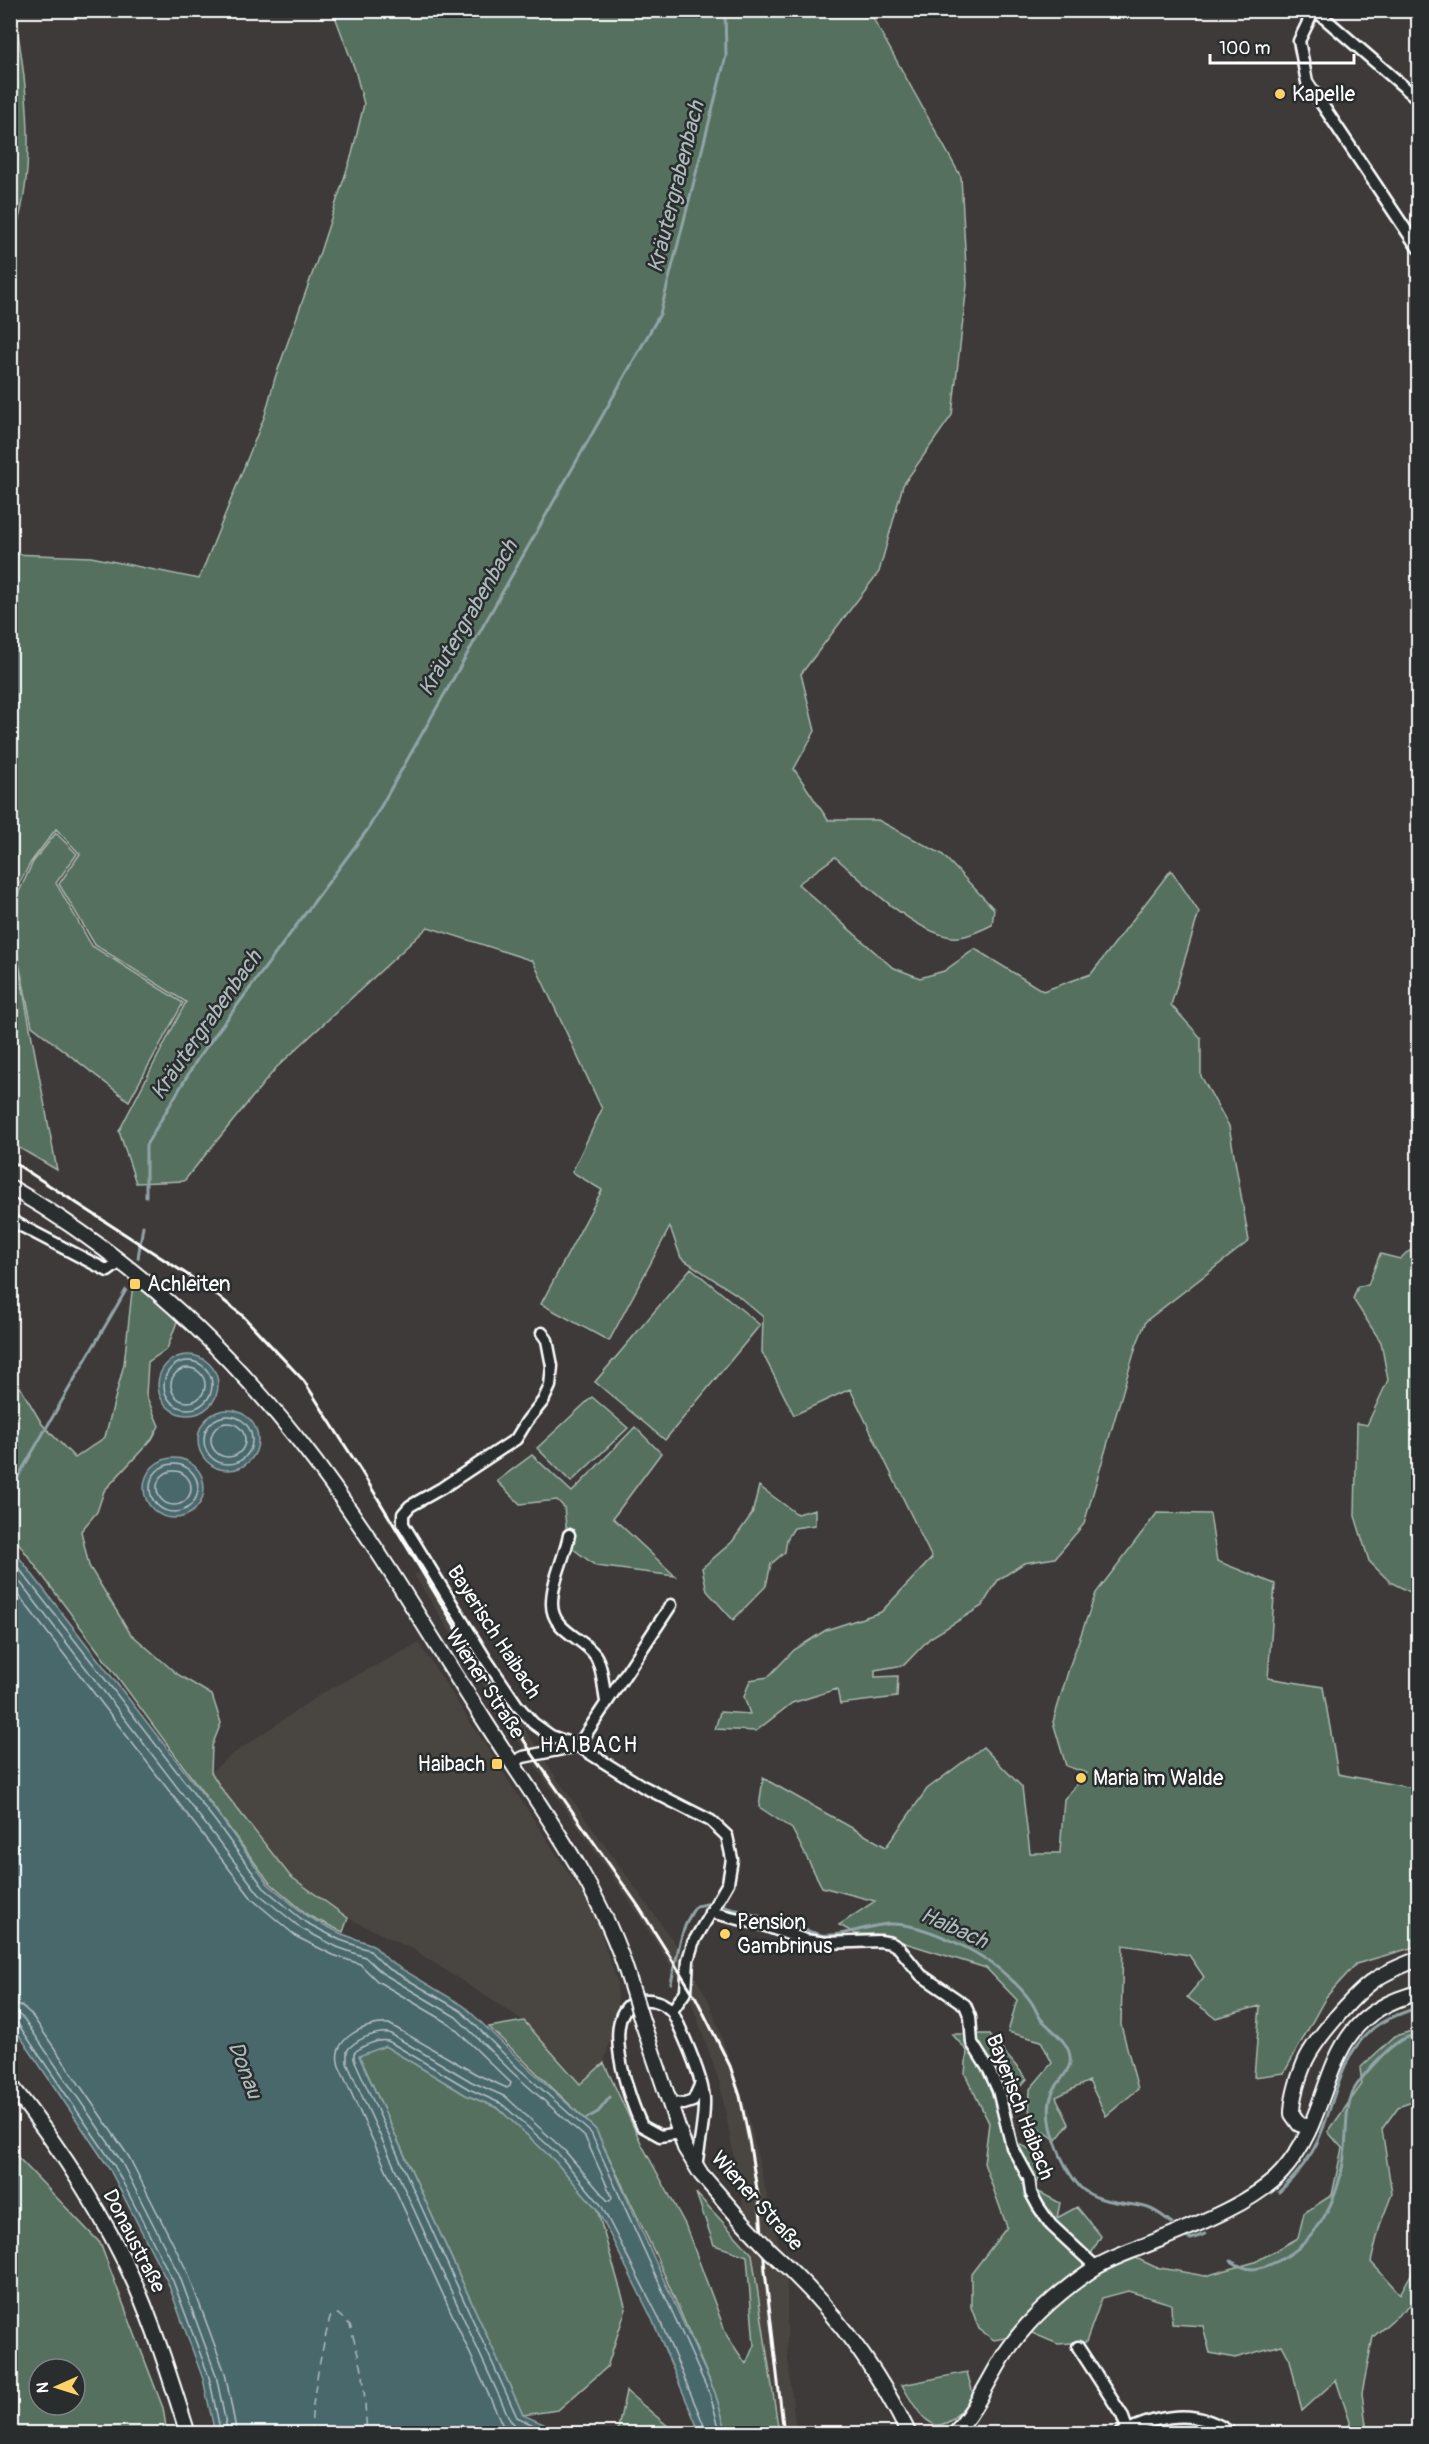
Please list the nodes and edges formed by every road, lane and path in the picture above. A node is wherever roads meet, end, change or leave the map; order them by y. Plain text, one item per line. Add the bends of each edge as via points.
1 (1314, 10) edge
2 (1419, 99) edge
3 (1419, 248) edge
4 (10, 1187) edge
5 (10, 1220) edge
6 (120, 1262) junction
7 (542, 1333) dead end
8 (569, 1535) dead end
9 (671, 1605) dead end
10 (606, 1701) junction
11 (578, 1746) junction
12 (511, 1763) junction
13 (711, 1910) junction
14 (1419, 1959) edge
15 (1419, 1993) edge
16 (672, 2011) junction
17 (701, 2083) junction
18 (10, 2084) edge
19 (669, 2103) junction
20 (1310, 2128) junction
21 (679, 2133) junction
22 (696, 2167) junction
23 (1095, 2267) junction
24 (1078, 2347) dead end
25 (1126, 2432) edge
26 (188, 2433) edge
27 (909, 2433) edge
28 (954, 2433) edge
29 (1232, 2433) edge

1 - 2 street
1 - 3 street via 1299,41 1307,82
4 - 6 main road, Wiener Straße
5 - 6 street via 108,1271
6 - 12 main road, Wiener Straße via 199,1329 302,1445 368,1539
7 - 11 street, Bayerisch Haibach via 552,1366 550,1386 516,1439 410,1506 402,1520 517,1705 551,1736
8 - 10 street via 551,1605 560,1626 595,1656
9 - 10 street
10 - 11 street
11 - 12 street
11 - 13 street, Bayerisch Haibach via 642,1786 711,1821 727,1836 732,1859 728,1883
12 - 19 main road, Wiener Straße, bridge via 601,1905 618,1942
13 - 16 street, Bayerisch Haibach via 691,1947 686,1991
13 - 23 street, Bayerisch Haibach via 805,1940 891,1943 921,1975 964,2005 970,2017 972,2043 998,2090 1012,2147 1029,2178 1031,2193 1051,2225
14 - 20 main road via 1367,1985 1307,2058 1292,2114 1299,2124
15 - 20 main road via 1388,2002 1355,2028 1332,2066
16 - 17 street
16 - 21 street via 655,2001 633,2003 625,2010 618,2041 622,2068 642,2126 660,2136
17 - 19 street via 693,2100
17 - 22 street via 703,2117
18 - 26 main road, Donaustraße via 40,2122 101,2217 136,2286
19 - 21 main road, Wiener Straße
20 - 23 main road via 1271,2182 1210,2216
21 - 22 main road, Wiener Straße
22 - 27 main road, Wiener Straße, bridge via 739,2218 839,2321 877,2376
23 - 28 main road via 1055,2298 1016,2338
24 - 25 street via 1122,2415
25 - 29 street via 1147,2420 1167,2416 1196,2418

